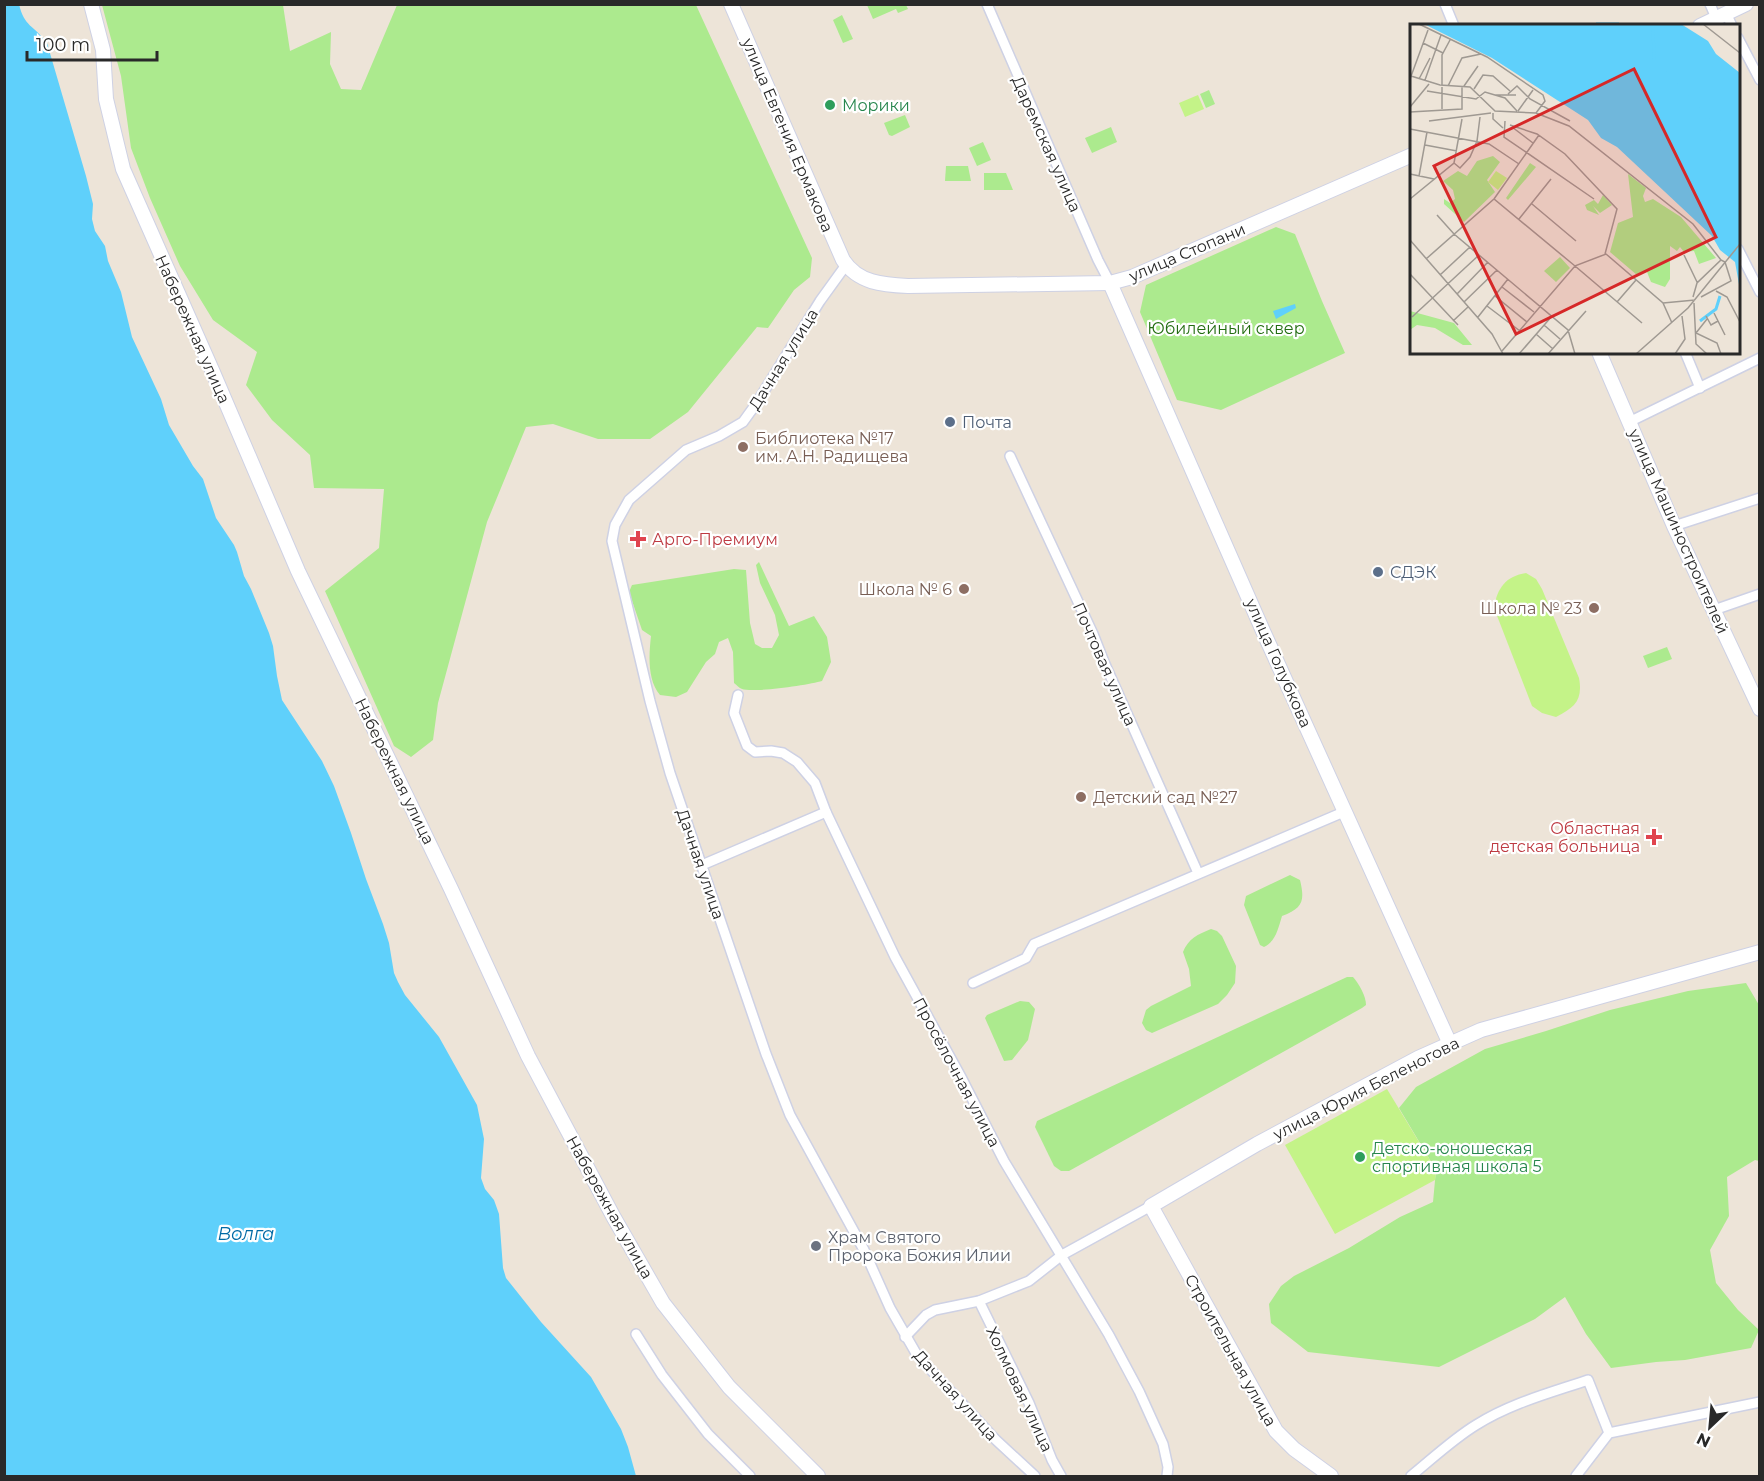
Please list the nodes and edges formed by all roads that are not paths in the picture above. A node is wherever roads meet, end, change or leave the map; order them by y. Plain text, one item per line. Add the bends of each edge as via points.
1 (91, 4) edge
2 (731, 4) edge
3 (987, 4) edge
4 (1710, 4) edge
5 (1746, 4) edge
6 (1449, 6) edge
7 (1725, 19) edge
8 (1454, 24) edge
9 (1707, 24) edge
10 (1740, 42) edge
11 (1760, 80) edge
12 (1410, 156) edge
13 (1740, 253) edge
14 (846, 265) junction
15 (1110, 282) junction
16 (1760, 292) edge
17 (1600, 354) edge
18 (1685, 354) edge
19 (1760, 358) edge
20 (1701, 388) junction
21 (1629, 422) junction
22 (1010, 456) dead end
23 (1760, 498) edge
24 (1674, 526) junction
25 (1760, 594) edge
26 (1714, 610) junction
27 (1756, 691) edge
28 (738, 695) dead end
29 (1760, 709) edge
30 (1346, 811) junction
31 (826, 812) junction
32 (702, 865) junction
33 (1198, 873) junction
34 (1760, 952) edge
35 (973, 983) dead end
36 (1450, 1044) junction
37 (1151, 1206) junction
38 (1062, 1255) junction
39 (979, 1301) junction
40 (636, 1334) dead end
41 (905, 1337) junction
42 (1760, 1402) edge
43 (1609, 1433) junction
44 (750, 1476) edge
45 (818, 1476) edge
46 (1035, 1476) edge
47 (1061, 1476) edge
48 (1167, 1476) edge
49 (1331, 1476) edge
50 (1411, 1476) edge
51 (1576, 1476) edge

1 - 45 street, Набережная улица via 103,51 106,99 123,169 298,571 528,1056 663,1303 729,1387
2 - 14 street, улица Евгения Ермакова
3 - 15 street, Даремская улица
4 - 7 street
5 - 7 street
6 - 8 street
7 - 9 street
10 - 11 street
12 - 15 street, улица Стопани via 1144,273
13 - 16 street
14 - 15 street, улица Стопани via 865,279 890,285
14 - 32 street, Дачная улица via 743,422 686,450 629,500 615,525 612,542 650,701
15 - 30 street, улица Голубкова
17 - 21 street, улица Машиностроителей
18 - 20 street
19 - 20 street
20 - 21 street
21 - 24 street, улица Машиностроителей
22 - 33 street, Почтовая улица
23 - 24 street
24 - 26 street, улица Машиностроителей
25 - 26 street
26 - 27 street, улица Машиностроителей
27 - 29 street, улица Машиностроителей
28 - 31 street, Просёлочная улица via 734,713 747,746 755,752 783,753 797,762 815,783
30 - 33 street
30 - 36 street, улица Голубкова
31 - 32 street
31 - 38 street, Просёлочная улица via 896,957 1004,1161
32 - 41 street, Дачная улица via 790,1115 864,1250
33 - 35 street via 1034,944 1026,958
34 - 36 street, улица Юрия Беленогова via 1481,1030
36 - 37 street, улица Юрия Беленогова via 1257,1144
37 - 38 street, улица Юрия Беленогова
37 - 49 street, Строительная улица via 1276,1431
38 - 39 street, улица Юрия Беленогова via 1029,1281
38 - 48 street, Просёлочная улица via 1139,1391 1163,1444
39 - 41 street, улица Юрия Беленогова via 935,1310
39 - 47 street, Холмовая улица
40 - 44 street via 708,1434
41 - 46 street, Дачная улица via 956,1398
42 - 43 street
43 - 50 street via 1588,1380 1518,1403 1476,1425
43 - 51 street

